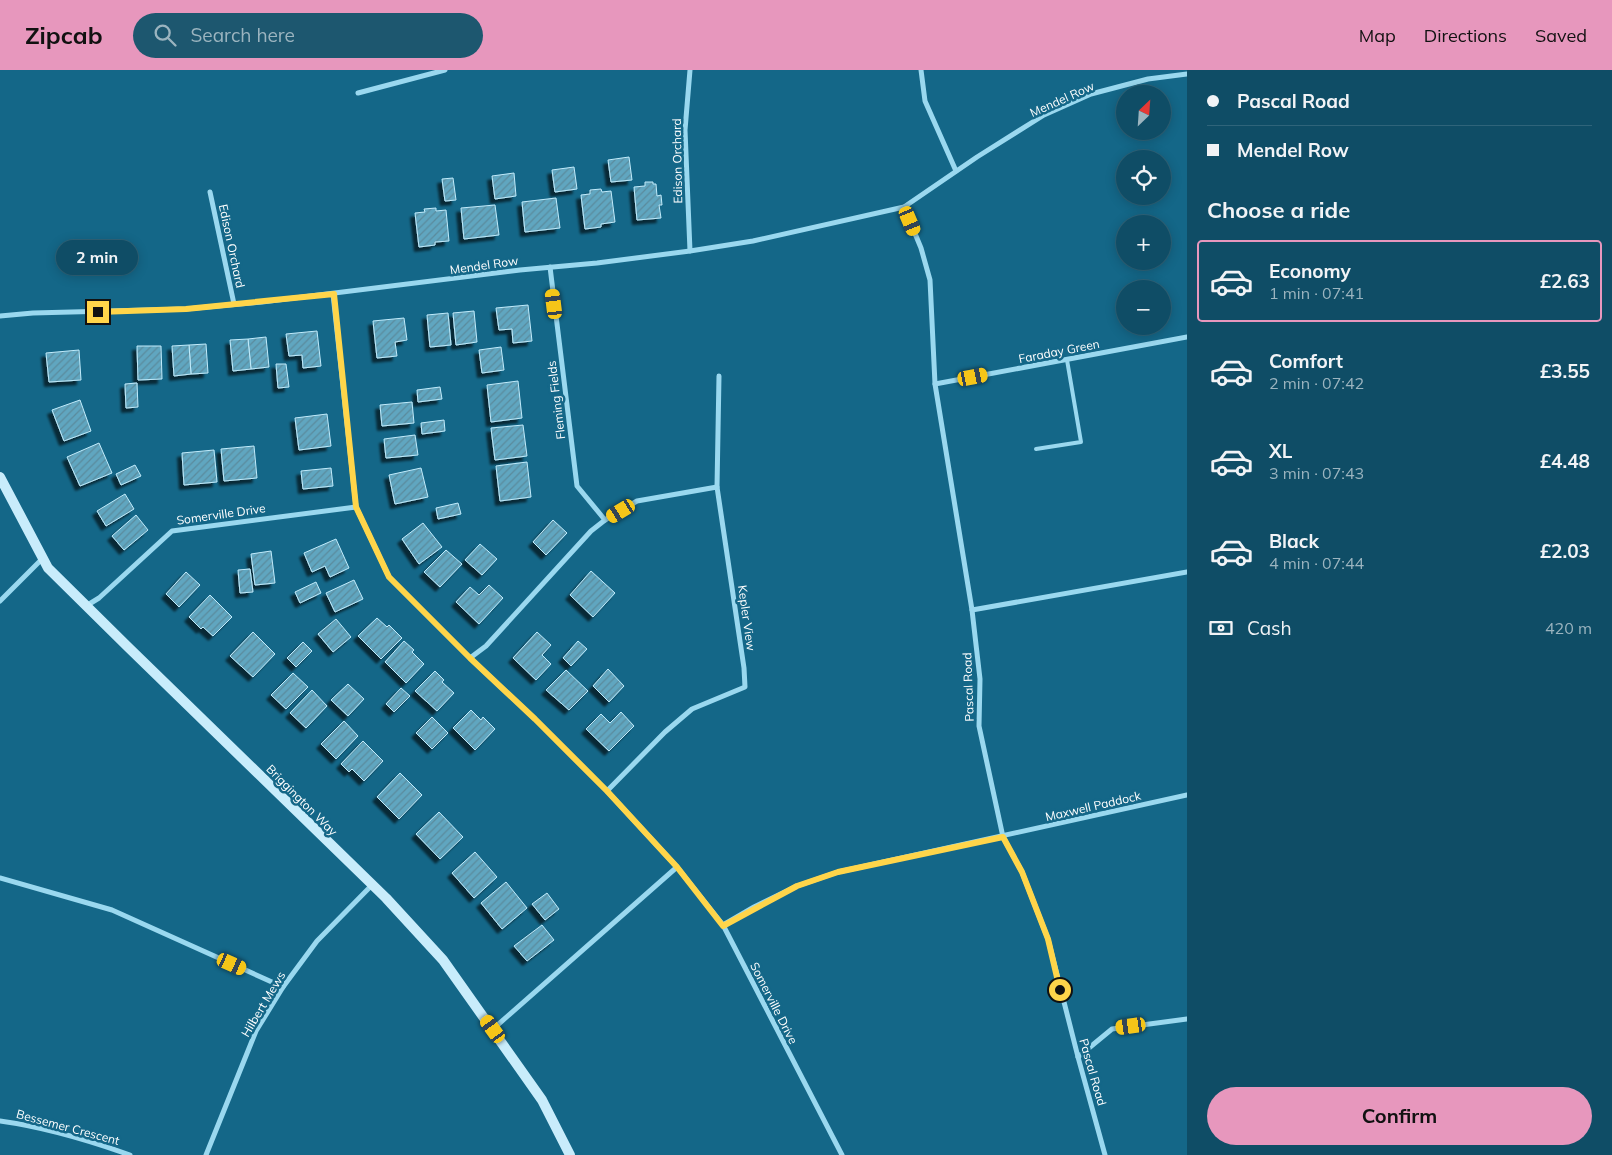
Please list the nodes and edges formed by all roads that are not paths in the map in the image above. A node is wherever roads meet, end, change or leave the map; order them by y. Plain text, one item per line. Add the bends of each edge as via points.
1 (445, 70) edge
2 (690, 70) edge
3 (921, 70) edge
4 (1187, 74) edge
5 (358, 93) dead end
6 (956, 171) junction
7 (210, 192) dead end
8 (904, 207) junction
9 (690, 251) junction
10 (550, 268) junction
11 (334, 294) junction
12 (234, 304) junction
13 (0, 316) edge
14 (1187, 337) edge
15 (1067, 360) junction
16 (719, 376) dead end
17 (935, 384) junction
18 (1036, 449) dead end
19 (0, 477) edge
20 (717, 487) junction
21 (356, 507) junction
22 (605, 520) junction
23 (43, 558) junction
24 (1187, 572) edge
25 (0, 601) edge
26 (86, 606) junction
27 (972, 610) junction
28 (470, 658) junction
29 (607, 791) junction
30 (1187, 795) edge
31 (1003, 837) junction
32 (677, 867) junction
33 (0, 878) edge
34 (372, 885) junction
35 (723, 926) junction
36 (283, 987) junction
37 (1187, 1019) edge
38 (493, 1029) junction
39 (1078, 1057) junction
40 (0, 1120) edge
41 (130, 1155) edge
42 (206, 1155) edge
43 (570, 1155) edge
44 (842, 1155) edge
45 (1105, 1155) edge

1 - 5 street
2 - 9 street, Edison Orchard via 685,130
3 - 6 street via 926,101
4 - 6 street, Mendel Row via 1148,79 1091,94 1044,115
6 - 8 street, Mendel Row
7 - 12 street, Edison Orchard
8 - 9 street, Mendel Row via 753,241
8 - 17 street, Pascal Road via 930,280
9 - 10 street, Mendel Row
10 - 11 street, Mendel Row
10 - 22 street, Fleming Fields via 577,486
11 - 12 street, Mendel Row
11 - 21 street, Somerville Drive
12 - 13 street, Mendel Row via 186,309
14 - 15 street, Faraday Green
15 - 17 street, Faraday Green
15 - 18 lane via 1081,442
16 - 20 street, Kepler View
17 - 27 street, Pascal Road
19 - 23 street, Briggington Way
20 - 22 street via 637,501
20 - 29 street, Kepler View via 745,687 692,709
21 - 26 street, Somerville Drive via 172,531 100,598
21 - 28 street, Somerville Drive via 389,577
22 - 28 street via 591,531 486,646
23 - 25 street
23 - 26 street, Briggington Way via 48,568
24 - 27 street
26 - 34 street, Briggington Way
27 - 31 street, Pascal Road via 980,679 979,726
28 - 29 street, Somerville Drive
29 - 32 street, Somerville Drive
30 - 31 street, Maxwell Paddock
31 - 35 street, Maxwell Paddock via 838,872 797,886
31 - 39 street, Pascal Road via 1022,872 1048,939
32 - 35 street, Somerville Drive
32 - 38 street
33 - 36 street via 112,910
34 - 36 street, Hilbert Mews via 317,941
34 - 38 street, Briggington Way via 443,960
35 - 44 street, Somerville Drive
36 - 42 street, Hilbert Mews via 256,1031
37 - 39 street via 1112,1028
38 - 43 street, Briggington Way via 542,1100
39 - 45 street, Pascal Road
40 - 41 street, Bessemer Crescent via 100,1144

